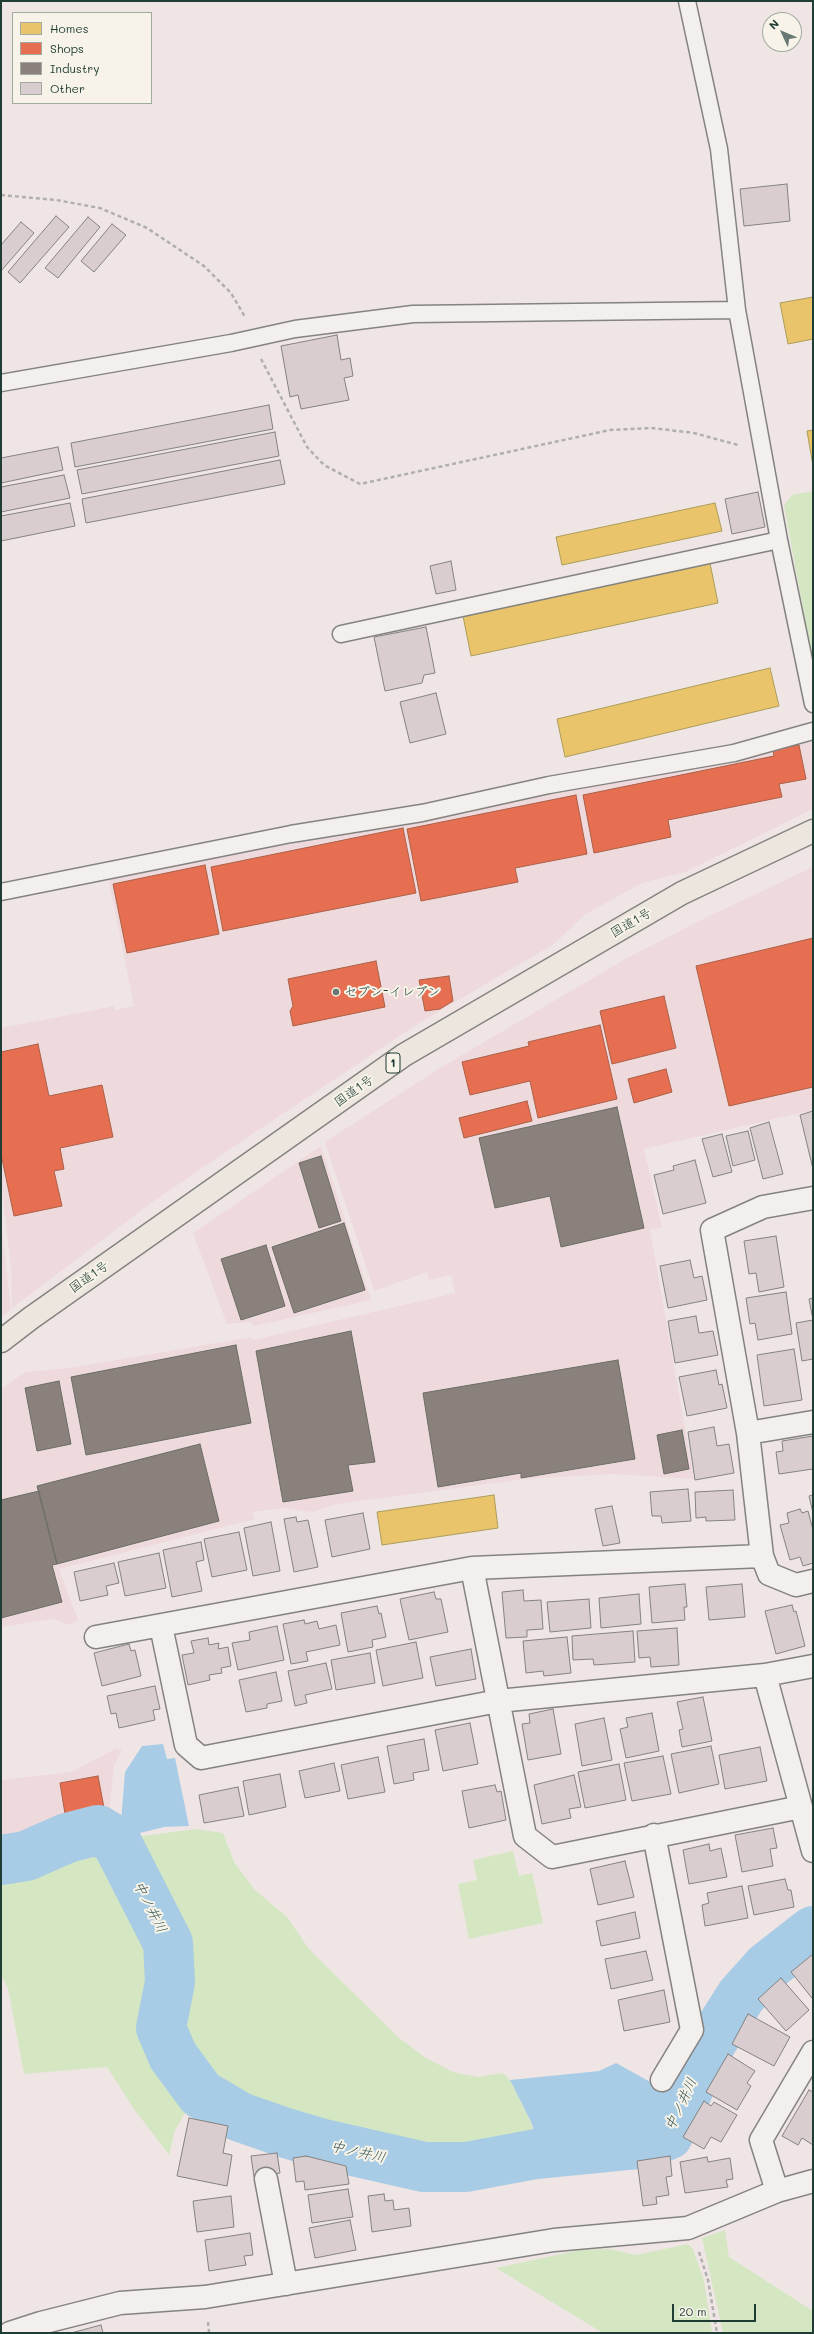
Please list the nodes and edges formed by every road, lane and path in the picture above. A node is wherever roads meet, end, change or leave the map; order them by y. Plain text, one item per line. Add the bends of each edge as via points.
1 (687, 1) edge
2 (1, 195) edge
3 (736, 310) junction
4 (253, 338) junction
5 (1, 383) edge
6 (764, 460) junction
7 (779, 540) junction
8 (341, 634) dead end
9 (813, 704) edge
10 (813, 731) edge
11 (813, 831) edge
12 (1, 892) edge
13 (813, 1198) edge
14 (1, 1341) edge
15 (813, 1422) edge
16 (748, 1433) junction
17 (762, 1556) junction
18 (472, 1568) junction
19 (813, 1581) edge
20 (160, 1626) junction
21 (96, 1637) dead end
22 (813, 1666) edge
23 (765, 1675) junction
24 (498, 1701) junction
25 (801, 1808) junction
26 (654, 1835) junction
27 (813, 1851) edge
28 (813, 2052) edge
29 (662, 2080) dead end
30 (266, 2179) dead end
31 (813, 2181) edge
32 (777, 2191) junction
33 (688, 2228) junction
34 (286, 2284) junction
35 (10, 2333) edge
36 (717, 2333) edge

1 - 3 lane via 719,149
2 - 4 path via 56,200 100,208 147,228 204,266 231,293
3 - 4 lane via 413,314 295,329
3 - 6 lane
4 - 5 lane
4 - 6 path via 262,362 307,447 324,465 360,484 610,430 652,428 694,433 734,443
6 - 7 lane
7 - 8 lane
7 - 9 lane
10 - 12 lane via 734,753 549,785 422,813 291,834
11 - 14 highway, 国道1号 / 1 via 682,893 404,1055
13 - 16 street via 763,1207 712,1230
15 - 16 street
16 - 17 street
17 - 18 street
17 - 19 street via 769,1574 796,1585
18 - 20 street
18 - 24 street
20 - 21 street
20 - 24 street via 186,1745 201,1758
22 - 23 street
23 - 24 street
23 - 25 street
24 - 26 street via 525,1836 552,1857
25 - 26 street
25 - 27 street
26 - 29 street via 692,2030
28 - 32 street via 761,2140
30 - 34 street
31 - 32 street
32 - 33 street
33 - 34 street via 554,2240
33 - 36 path via 705,2268
34 - 35 street via 205,2297 120,2303

